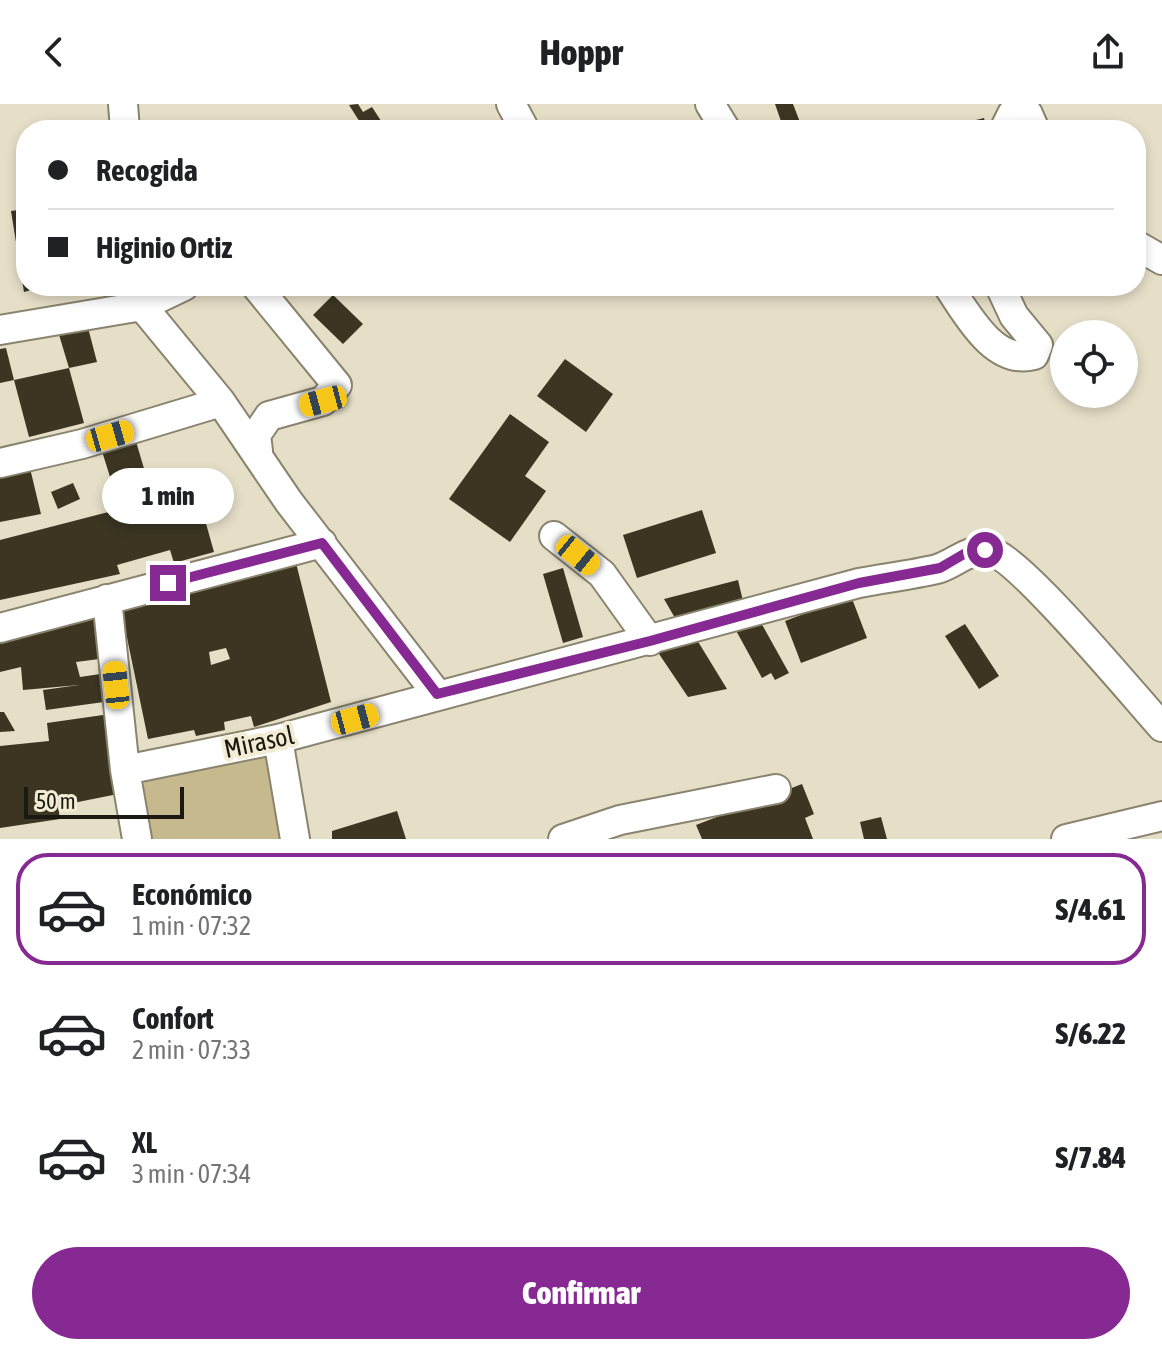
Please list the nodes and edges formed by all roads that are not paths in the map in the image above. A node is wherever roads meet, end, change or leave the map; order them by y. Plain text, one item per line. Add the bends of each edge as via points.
1 (1009, 120) edge
2 (1031, 120) edge
3 (141, 296) edge
4 (264, 296) edge
5 (955, 296) edge
6 (1005, 296) edge
7 (0, 330) edge
8 (221, 402) junction
9 (258, 451) junction
10 (0, 463) edge
11 (554, 536) dead end
12 (322, 543) junction
13 (107, 599) junction
14 (0, 628) edge
15 (650, 641) junction
16 (437, 694) junction
17 (1162, 727) edge
18 (278, 739) junction
19 (125, 770) junction
20 (776, 789) dead end
21 (1162, 816) edge
22 (137, 839) edge
23 (295, 839) edge
24 (563, 839) edge
25 (1066, 839) edge

1 - 2 street via 1012,114 1028,114
3 - 7 street
3 - 8 street
4 - 9 street via 337,385 323,401 269,416 256,435
5 - 6 street via 999,350 1021,358 1034,355 1038,345
8 - 9 street
8 - 10 street
9 - 12 street
11 - 15 street via 602,574
12 - 13 street
12 - 16 street
13 - 14 street
13 - 19 street
15 - 16 street, Mirasol
15 - 17 street, Mirasol via 859,583 940,568 964,554 985,550 1002,554 1050,601
16 - 18 street, Mirasol
18 - 19 street, Mirasol
18 - 23 street
19 - 22 street
20 - 24 street via 620,820
21 - 25 street

